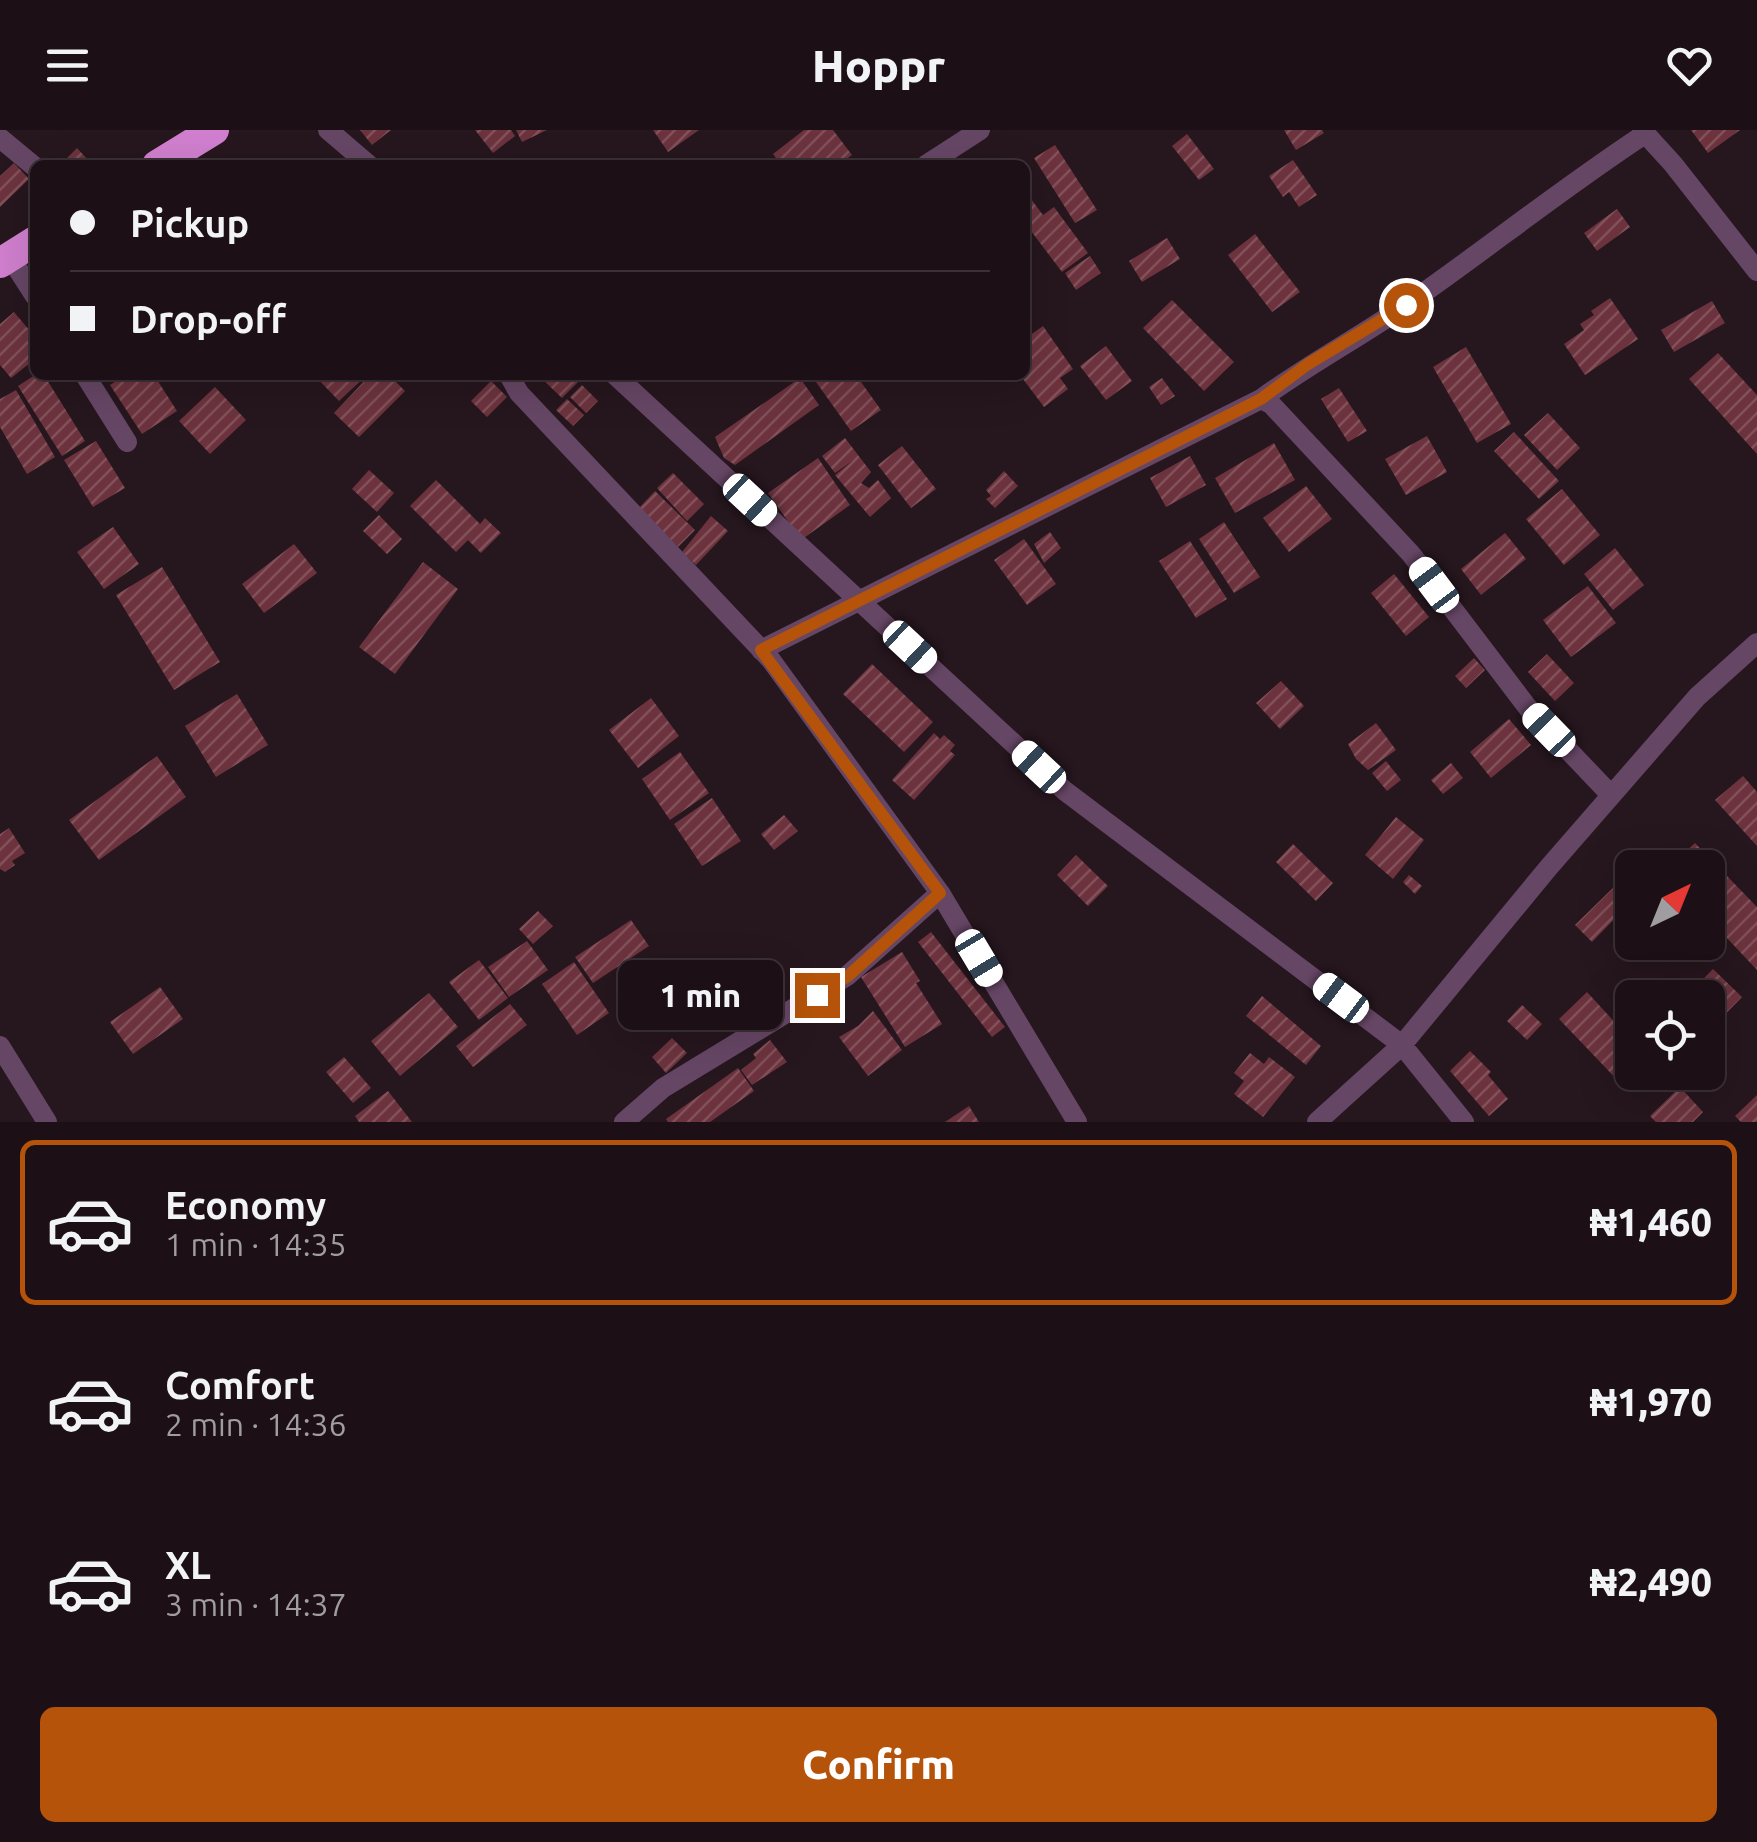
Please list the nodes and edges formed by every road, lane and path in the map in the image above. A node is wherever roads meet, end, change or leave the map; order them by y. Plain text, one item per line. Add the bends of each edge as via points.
1 (328, 130) edge
2 (980, 130) edge
3 (209, 131) edge
4 (1644, 132) edge
5 (0, 138) edge
6 (165, 160) edge
7 (363, 160) edge
8 (934, 160) edge
9 (30, 163) edge
10 (15, 254) edge
11 (1757, 272) edge
12 (30, 286) edge
13 (87, 380) edge
14 (513, 380) edge
15 (620, 380) edge
16 (1261, 399) junction
17 (127, 442) dead end
18 (858, 600) junction
19 (1757, 642) edge
20 (761, 650) junction
21 (1611, 795) junction
22 (940, 893) junction
23 (1402, 1044) junction
24 (0, 1046) edge
25 (46, 1122) edge
26 (624, 1122) edge
27 (1077, 1122) edge
28 (1317, 1122) edge
29 (1464, 1122) edge

1 - 7 street
2 - 8 street
3 - 6 highway
4 - 11 street
4 - 16 street via 1406,305
5 - 9 street
10 - 12 street
13 - 17 street
14 - 20 street
15 - 18 street
16 - 18 street
16 - 21 street via 1411,554 1528,708
18 - 20 street
18 - 23 street via 1065,790
19 - 21 street via 1697,697
20 - 22 street
21 - 23 street
22 - 26 street via 848,976 663,1088
22 - 27 street
23 - 28 street
23 - 29 street
24 - 25 street

